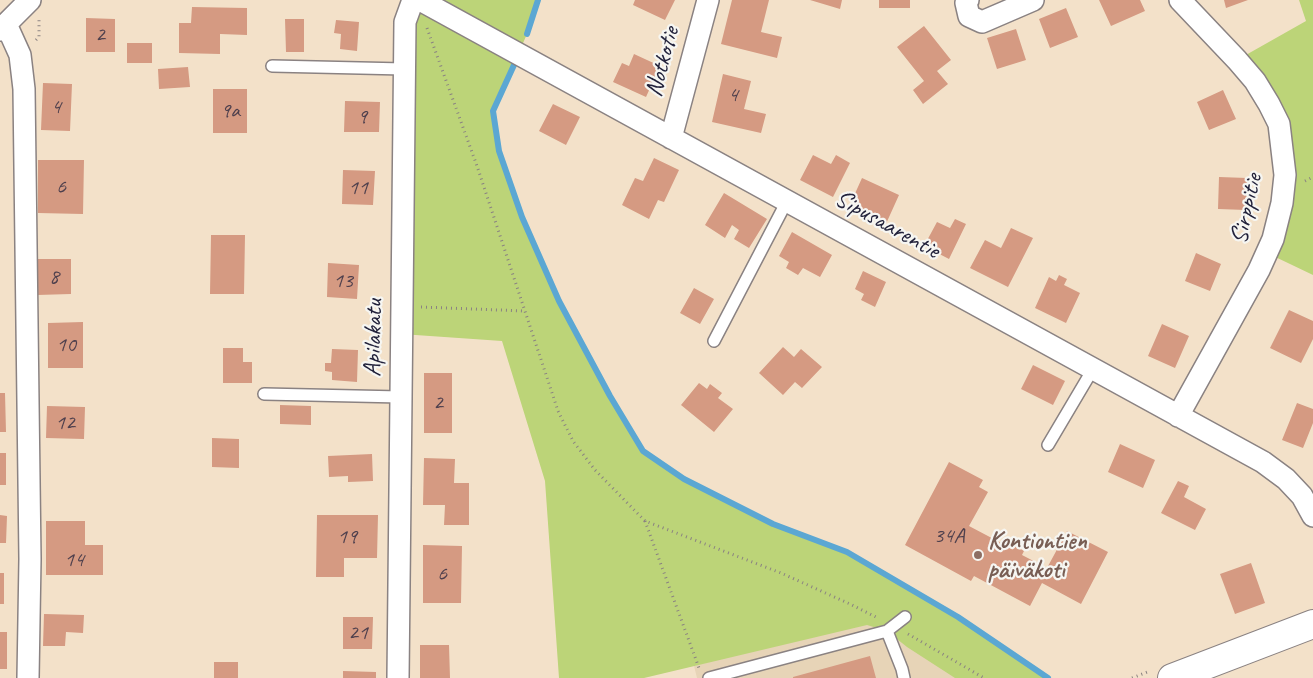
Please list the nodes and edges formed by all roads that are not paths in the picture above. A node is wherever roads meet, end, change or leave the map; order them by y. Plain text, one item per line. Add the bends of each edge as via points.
1 (30, 0) edge
2 (412, 0) edge
3 (420, 0) edge
4 (708, 0) edge
5 (968, 0) edge
6 (1033, 0) edge
7 (1180, 0) edge
8 (3, 27) edge
9 (272, 66) dead end
10 (404, 69) junction
11 (671, 138) junction
12 (787, 201) junction
13 (714, 341) dead end
14 (1093, 369) junction
15 (264, 394) dead end
16 (401, 397) junction
17 (1178, 416) junction
18 (1048, 445) dead end
19 (1313, 516) edge
20 (905, 617) dead end
21 (1313, 624) edge
22 (891, 629) junction
23 (28, 678) edge
24 (398, 678) edge
25 (709, 678) edge
26 (904, 678) edge
27 (1172, 678) edge

1 - 8 street
2 - 10 street, Apilakatu via 405,22
3 - 11 street, Sipusaarentie
4 - 11 street, Notkotie
5 - 6 street via 969,16 982,22
7 - 17 street, Sirppitie via 1255,81 1269,104 1279,124 1285,175 1273,239
8 - 23 street via 20,54 24,89 30,559
9 - 10 lane
10 - 16 street, Apilakatu
11 - 12 street, Sipusaarentie
12 - 13 lane
12 - 14 street, Sipusaarentie
14 - 17 street, Sipusaarentie
14 - 18 lane
15 - 16 lane
16 - 24 street, Apilakatu
17 - 19 street, Sipusaarentie via 1264,462 1286,478 1302,496
20 - 22 lane
21 - 27 street
22 - 25 lane
22 - 26 lane

